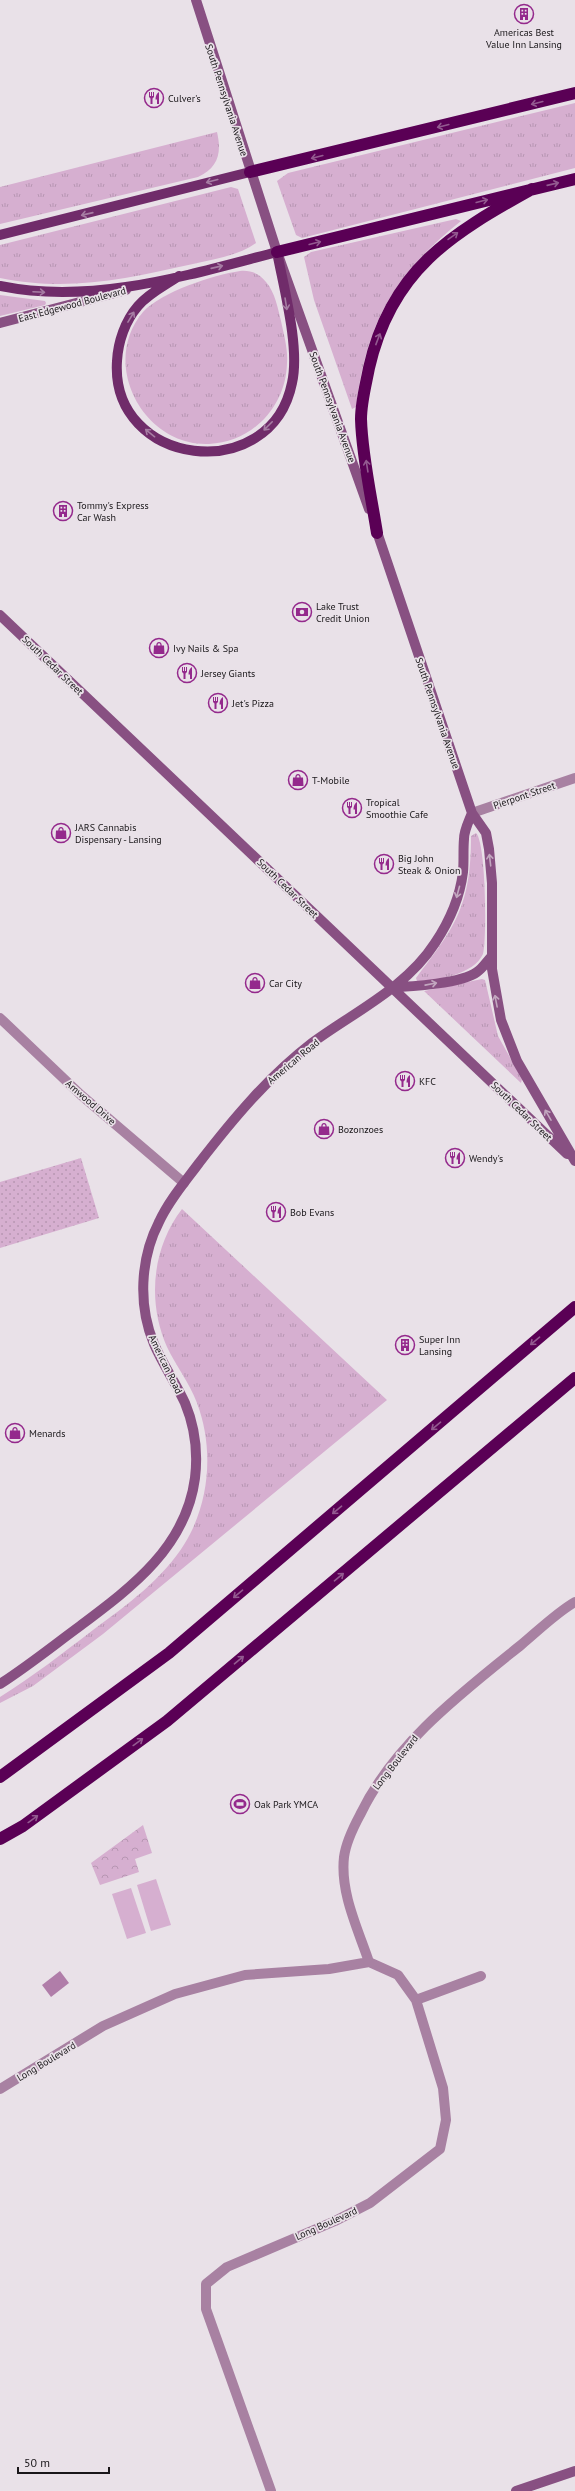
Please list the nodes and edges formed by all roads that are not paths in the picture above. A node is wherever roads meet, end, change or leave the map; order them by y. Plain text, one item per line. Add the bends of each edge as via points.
1 (196, 0) edge
2 (575, 93) edge
3 (250, 172) junction
4 (575, 179) edge
5 (532, 189) junction
6 (0, 235) edge
7 (278, 252) junction
8 (179, 276) junction
9 (144, 284) junction
10 (0, 286) edge
11 (0, 323) edge
12 (377, 533) junction
13 (0, 615) edge
14 (575, 778) edge
15 (472, 813) junction
16 (492, 956) junction
17 (392, 987) junction
18 (0, 1018) edge
19 (575, 1161) edge
20 (184, 1183) junction
21 (575, 1308) edge
22 (575, 1378) edge
23 (575, 1602) edge
24 (0, 1684) edge
25 (0, 1777) edge
26 (0, 1839) edge
27 (369, 1962) junction
28 (481, 1976) dead end
29 (416, 2000) junction
30 (0, 2089) edge
31 (575, 2471) edge
32 (272, 2491) edge
33 (516, 2491) edge

1 - 3 main road, South Pennsylvania Avenue
2 -> 3 highway
3 -> 6 main road
3 - 7 main road, South Pennsylvania Avenue
5 -> 4 highway
7 -> 5 highway
12 -> 5 highway via 361,418 373,352 386,318 404,285 429,256 475,221
8 -> 7 main road
7 -> 8 main road via 294,354 292,385 283,408 268,427 250,441 228,450 191,452 161,441 136,421 120,391 117,353 129,320 142,301
7 - 12 main road, South Pennsylvania Avenue
8 - 9 main road
10 -> 9 main road via 34,292 64,292
9 - 11 main road, East Edgewood Boulevard
12 - 15 main road, South Pennsylvania Avenue
13 - 17 main road, South Cedar Street
14 - 15 street, Pierpont Street
16 -> 15 main road, South Pennsylvania Avenue via 492,883 489,849 486,833
15 -> 17 main road via 464,836 463,873 451,914 428,953 411,972
17 -> 16 main road via 418,986 470,976 479,971
19 -> 16 main road, South Pennsylvania Avenue via 517,1061 507,1038 497,1003
17 - 19 main road, South Cedar Street
17 - 20 main road, American Road via 284,1066 229,1124
18 - 20 street, Amwood Drive via 81,1095
20 - 24 main road, American Road via 164,1211 152,1236 144,1268 143,1293 145,1314 152,1338 185,1403 194,1435 196,1471 187,1513 168,1547 140,1577 82,1624
21 -> 25 highway via 169,1653
26 -> 22 highway via 23,1826 166,1721
23 - 27 street, Long Boulevard via 484,1674 417,1734 368,1797 352,1830 344,1855 343,1875 349,1903
27 - 29 street, Long Boulevard via 398,1975
27 - 30 street, Long Boulevard via 329,1969 245,1975 175,1994 103,2026
28 - 29 street
29 - 32 street, Long Boulevard via 443,2088 446,2120 440,2149 370,2203 227,2267 206,2284 206,2309
31 - 33 main road

